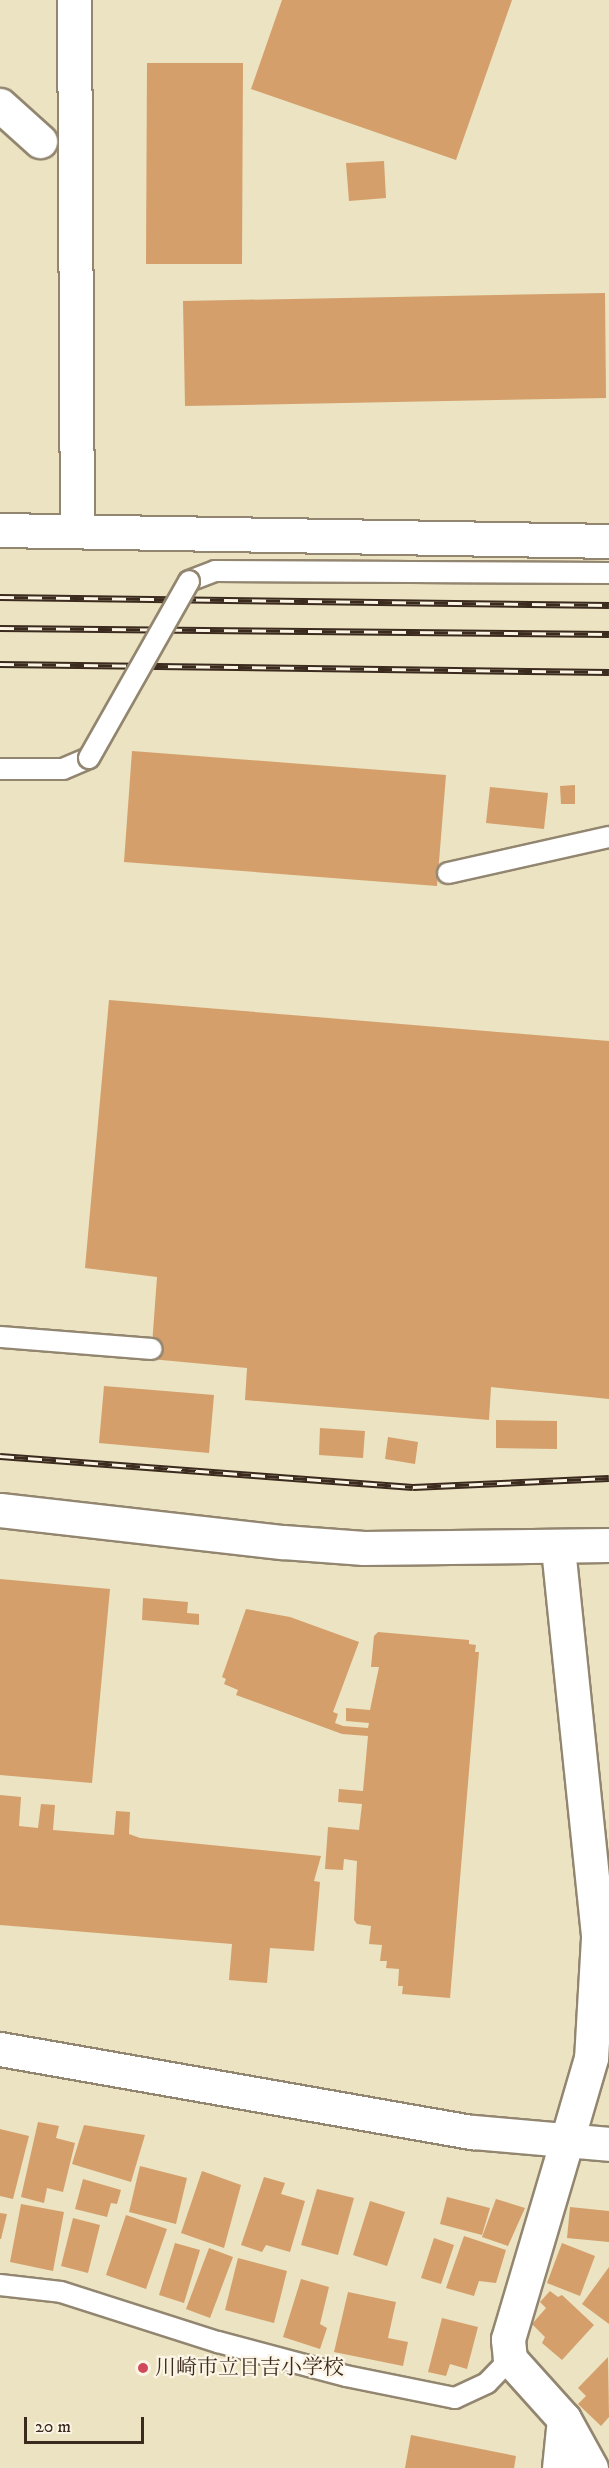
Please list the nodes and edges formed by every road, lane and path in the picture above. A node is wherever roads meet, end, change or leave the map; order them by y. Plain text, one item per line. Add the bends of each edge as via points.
1 (74, 0) edge
2 (0, 105) edge
3 (40, 141) dead end
4 (77, 529) junction
5 (0, 530) edge
6 (609, 541) edge
7 (609, 573) edge
8 (0, 769) edge
9 (609, 837) edge
10 (448, 873) dead end
11 (0, 1336) edge
12 (152, 1349) dead end
13 (0, 1510) edge
14 (609, 1545) edge
15 (558, 1548) junction
16 (0, 2049) edge
17 (567, 2140) junction
18 (609, 2144) edge
19 (0, 2285) edge
20 (510, 2359) junction
21 (564, 2419) junction
22 (559, 2468) edge
23 (591, 2468) edge

1 - 4 street
2 - 3 street
4 - 5 street
4 - 6 street via 104,533
7 - 8 lane, bridge via 215,571 189,580 89,758 63,769
9 - 10 lane
11 - 12 lane
13 - 15 street via 364,1548
14 - 15 street
15 - 17 street via 598,1938 591,2058
16 - 17 street via 473,2132
17 - 18 street
17 - 20 street via 508,2339
19 - 20 lane via 61,2292 218,2342 346,2376 455,2398 487,2384
20 - 21 street
21 - 22 street
21 - 23 street

